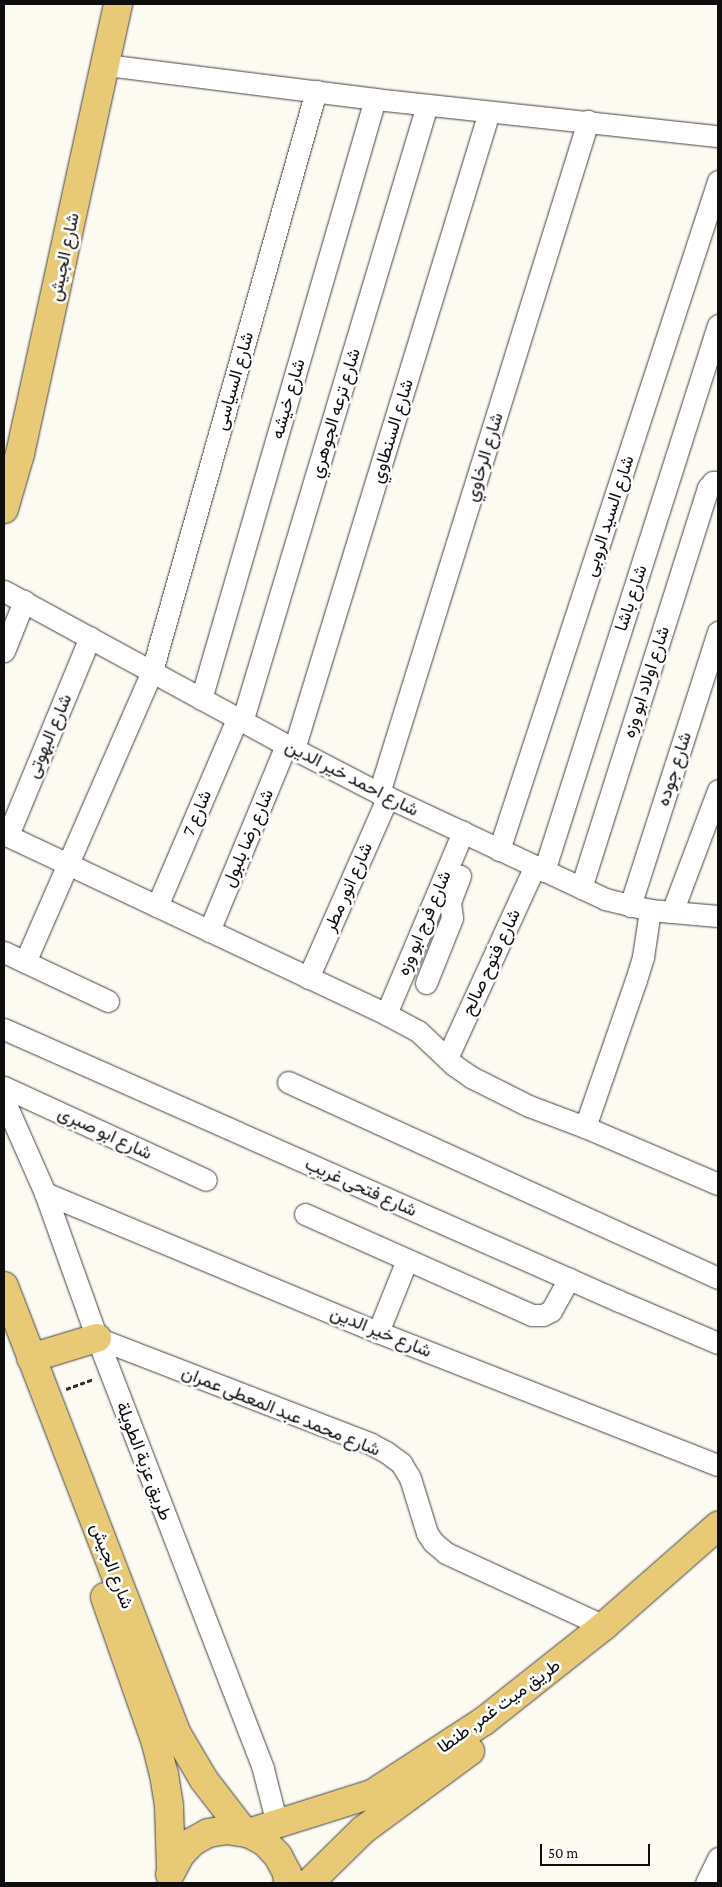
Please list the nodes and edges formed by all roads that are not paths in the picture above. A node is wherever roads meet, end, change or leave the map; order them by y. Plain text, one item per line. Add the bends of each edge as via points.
1 (104, 4) edge
2 (118, 4) edge
3 (106, 65) junction
4 (316, 91) junction
5 (375, 99) junction
6 (427, 104) junction
7 (489, 112) junction
8 (588, 122) junction
9 (718, 136) edge
10 (718, 181) edge
11 (718, 325) edge
12 (8, 453) edge
13 (718, 482) edge
14 (4, 509) edge
15 (4, 591) edge
16 (24, 601) junction
17 (718, 632) edge
18 (90, 637) junction
19 (4, 651) edge
20 (152, 671) junction
21 (201, 699) junction
22 (240, 720) junction
23 (290, 747) junction
24 (718, 790) edge
25 (384, 795) junction
26 (6, 834) edge
27 (469, 835) junction
28 (500, 850) junction
29 (68, 864) junction
30 (540, 869) junction
31 (581, 888) junction
32 (157, 906) junction
33 (630, 906) junction
34 (650, 910) junction
35 (672, 912) junction
36 (718, 916) edge
37 (209, 931) junction
38 (4, 952) edge
39 (26, 962) junction
40 (308, 978) junction
41 (426, 983) dead end
42 (108, 1000) dead end
43 (386, 1014) junction
44 (4, 1029) edge
45 (447, 1058) junction
46 (288, 1082) dead end
47 (4, 1087) edge
48 (4, 1100) edge
49 (585, 1127) junction
50 (206, 1180) dead end
51 (718, 1184) edge
52 (45, 1193) junction
53 (305, 1214) dead end
54 (407, 1260) junction
55 (718, 1278) edge
56 (569, 1279) junction
57 (4, 1286) edge
58 (4, 1326) edge
59 (378, 1332) junction
60 (97, 1338) junction
61 (718, 1343) edge
62 (31, 1358) junction
63 (718, 1464) edge
64 (718, 1526) edge
65 (718, 1548) edge
66 (604, 1626) junction
67 (277, 1824) junction
68 (246, 1833) junction
69 (718, 1858) edge
70 (169, 1879) edge
71 (288, 1883) edge
72 (309, 1883) edge
73 (706, 1883) edge

1 - 12 main road, شارع الجيش
2 - 3 main road, شارع الجيش
3 - 4 street
3 - 12 main road, شارع الجيش
4 - 5 street
4 - 20 street, شارع السياسى
5 - 6 street
5 - 21 street, شارع خيشه
6 - 7 street
6 - 22 street, شارع ترعه الجوهري
7 - 8 street
7 - 23 street, شارع السنطاوي
8 - 9 street
8 - 25 street, شارع الرخاوي
10 - 28 street, شارع السيد الروبى
11 - 30 street, شارع باشا
12 - 14 main road, شارع الجيش
13 - 31 street, شارع اولاد ابو وزه via 713,482 708,488
15 - 16 street, شارع احمد خير الدين
16 - 18 street, شارع احمد خير الدين
16 - 19 street
17 - 33 street, شارع جوده
18 - 20 street, شارع احمد خير الدين
18 - 26 street, شارع البهوتى
20 - 21 street, شارع احمد خير الدين
20 - 29 street, شارع السياسى
21 - 22 street, شارع احمد خير الدين
22 - 23 street, شارع احمد خير الدين
22 - 32 street, شارع 7
23 - 25 street, شارع احمد خير الدين
23 - 37 street, شارع رضا بلبول
24 - 35 street
25 - 27 street, شارع احمد خير الدين
25 - 40 street, شارع انور مطر
26 - 29 street
27 - 28 street, شارع احمد خير الدين
27 - 41 street via 450,902 452,918
27 - 43 street, شارع فرج ابو وزه
28 - 30 street, شارع احمد خير الدين
29 - 32 street
29 - 39 street, شارع السياسى
30 - 31 street, شارع احمد خير الدين
30 - 45 street, شارع فتوح صالح
31 - 33 street, شارع احمد خير الدين
32 - 37 street
33 - 34 street, شارع احمد خير الدين
34 - 35 street, شارع احمد خير الدين
34 - 49 street via 636,980
35 - 36 street, شارع احمد خير الدين
37 - 40 street
38 - 39 street
39 - 42 street
40 - 43 street
43 - 45 street via 418,1031
44 - 56 street, شارع فتحى غريب
45 - 49 street via 470,1077 529,1106
46 - 55 street
47 - 50 street, شارع ابو صبرى
48 - 52 street, طريق عزبة الطويلة
49 - 51 street
52 - 59 street, شارع خير الدين
52 - 60 street, طريق عزبة الطويلة
53 - 54 street
54 - 56 street via 532,1315 551,1311
54 - 59 street
56 - 61 street, شارع فتحى غريب
57 - 62 main road, شارع الجيش
58 - 70 main road, شارع الجيش via 78,1521 156,1743 169,1806
59 - 63 street, شارع خير الدين
60 - 62 main road
60 - 66 street, شارع محمد عبد المعطى عمران via 386,1452 401,1463 410,1478 427,1533 446,1554
60 - 67 street, طريق عزبة الطويلة via 264,1769
62 - 68 main road, شارع الجيش via 178,1736 204,1780
64 - 66 main road, طريق ميت غمر, طنطا
65 - 72 main road, طريق ميت غمر, طنطا via 614,1640 363,1830
66 - 67 main road, طريق ميت غمر, طنطا via 484,1721 372,1794
67 - 68 main road, طريق ميت غمر, طنطا
68 - 70 main road via 226,1830 208,1833 192,1842 180,1854
68 - 71 main road via 265,1842 278,1856
69 - 73 street

